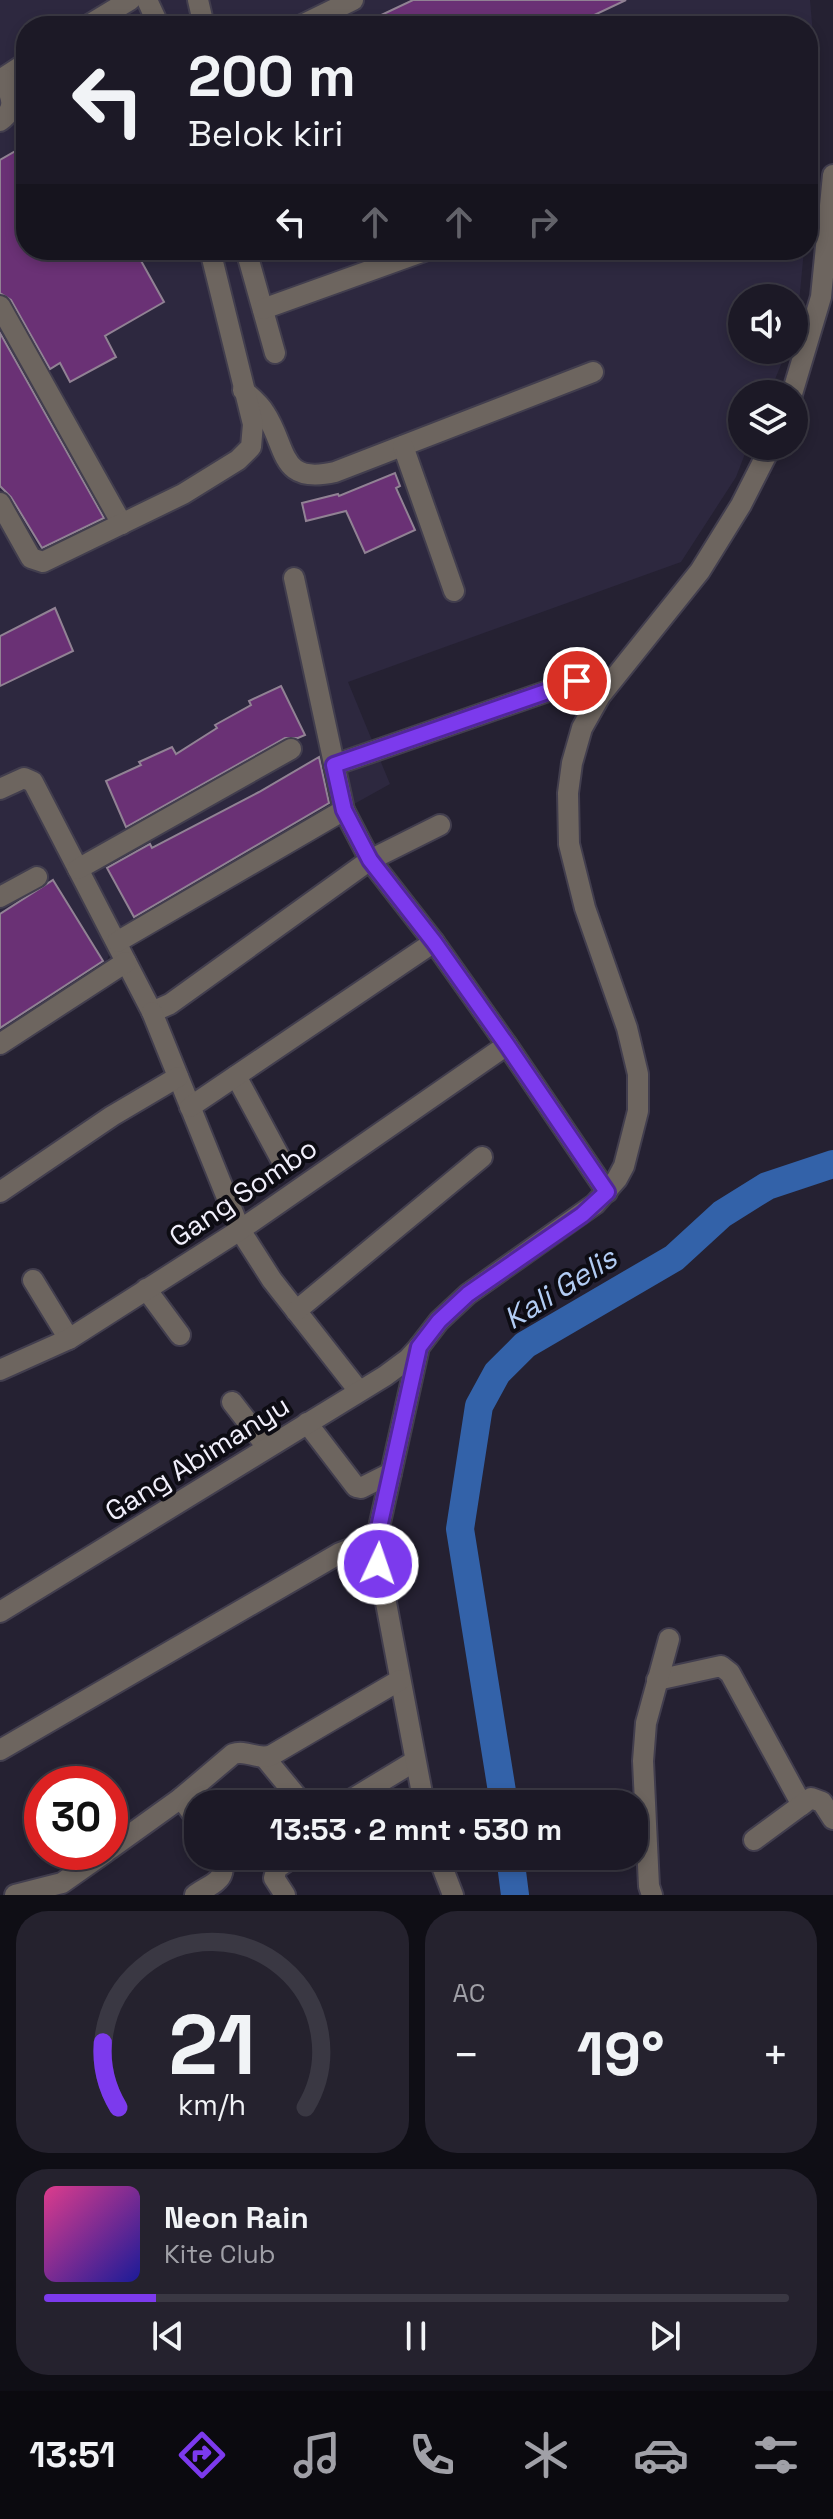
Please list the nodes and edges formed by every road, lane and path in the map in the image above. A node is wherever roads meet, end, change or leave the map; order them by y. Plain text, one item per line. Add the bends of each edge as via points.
1 (130, 0) edge
2 (353, 0) edge
3 (104, 16) edge
4 (320, 16) edge
5 (2, 79) edge
6 (0, 121) edge
7 (833, 175) edge
8 (212, 260) edge
9 (249, 260) edge
10 (399, 260) edge
11 (0, 306) edge
12 (263, 309) junction
13 (275, 353) dead end
14 (593, 372) dead end
15 (796, 380) edge
16 (243, 390) junction
17 (403, 446) junction
18 (764, 460) edge
19 (0, 503) edge
20 (122, 524) junction
21 (294, 578) dead end
22 (454, 591) dead end
23 (577, 681) dead end
24 (291, 749) dead end
25 (334, 765) junction
26 (0, 789) edge
27 (344, 810) junction
28 (440, 825) dead end
29 (370, 860) junction
30 (78, 869) junction
31 (37, 877) dead end
32 (0, 897) edge
33 (117, 942) junction
34 (434, 942) junction
35 (126, 962) junction
36 (152, 1012) junction
37 (0, 1044) edge
38 (507, 1045) junction
39 (236, 1076) junction
40 (178, 1077) junction
41 (190, 1107) junction
42 (482, 1157) dead end
43 (284, 1165) dead end
44 (0, 1192) edge
45 (607, 1192) junction
46 (240, 1230) junction
47 (33, 1280) dead end
48 (146, 1289) junction
49 (296, 1311) junction
50 (180, 1335) dead end
51 (69, 1339) junction
52 (419, 1347) junction
53 (0, 1370) edge
54 (359, 1391) junction
55 (232, 1402) dead end
56 (307, 1423) junction
57 (267, 1447) junction
58 (391, 1473) junction
59 (377, 1545) junction
60 (0, 1612) edge
61 (669, 1639) dead end
62 (400, 1680) junction
63 (657, 1680) junction
64 (0, 1750) edge
65 (265, 1758) junction
66 (415, 1761) junction
67 (291, 1790) edge
68 (367, 1790) edge
69 (421, 1790) edge
70 (181, 1798) junction
71 (184, 1802) edge
72 (802, 1805) junction
73 (833, 1819) edge
74 (128, 1836) edge
75 (754, 1840) dead end
76 (81, 1870) edge
77 (225, 1870) edge
78 (276, 1870) edge
79 (443, 1870) edge
80 (15, 1895) edge
81 (195, 1895) edge
82 (285, 1895) edge
83 (453, 1895) edge
84 (652, 1895) edge

1 - 3 street
2 - 4 street
5 - 6 street via 13,105
7 - 15 street via 821,297
8 - 16 street
9 - 12 street
10 - 12 street
11 - 20 street
12 - 13 street
14 - 17 street
16 - 17 street via 266,413 286,460 301,473 335,472
16 - 20 street via 253,424 247,453 183,494
17 - 22 street
18 - 45 street, Gang Abimanyu via 700,571 600,696 582,728 572,763 569,844 638,1074 630,1150
19 - 20 street via 31,558 39,562
21 - 25 street
23 - 25 street
24 - 30 street
25 - 27 street
26 - 30 street via 24,778 33,782
27 - 29 street
27 - 33 street
28 - 29 street
29 - 34 street
29 - 36 street
30 - 33 street
31 - 32 street
33 - 35 street
34 - 38 street
34 - 39 street
35 - 36 street
35 - 37 street
36 - 40 street
38 - 45 street
38 - 46 street, Gang Sombo
39 - 41 street
39 - 43 street
40 - 41 street
40 - 44 street
41 - 46 street
42 - 49 street
45 - 52 street, Gang Abimanyu via 468,1294
46 - 48 street, Gang Sombo
46 - 49 street
47 - 51 street
48 - 50 street
48 - 51 street, Gang Sombo
49 - 54 street
51 - 53 street, Gang Sombo
52 - 54 street, Gang Abimanyu
52 - 58 street
54 - 56 street, Gang Abimanyu
55 - 57 street
56 - 57 street, Gang Abimanyu
56 - 58 street via 356,1487
57 - 60 street, Gang Abimanyu
58 - 59 street
59 - 62 street
59 - 64 street via 340,1553
61 - 63 street
62 - 65 street
62 - 66 street
63 - 72 street via 721,1666 730,1673
63 - 84 street via 643,1761
65 - 67 street
65 - 70 street via 233,1754
66 - 68 street
66 - 69 street
70 - 71 street
70 - 74 street
72 - 73 street via 819,1799
72 - 75 street
76 - 80 street via 62,1883
77 - 81 street
78 - 82 street via 274,1878
79 - 83 street

